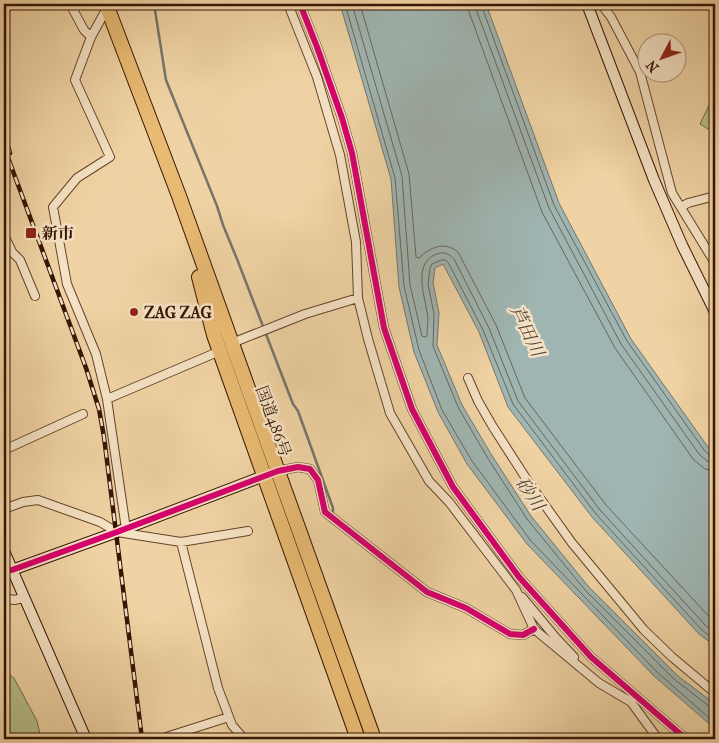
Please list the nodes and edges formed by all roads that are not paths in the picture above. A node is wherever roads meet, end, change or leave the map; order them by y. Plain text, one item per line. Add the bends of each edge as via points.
1 (70, 4) edge
2 (288, 4) edge
3 (300, 4) edge
4 (587, 4) edge
5 (601, 4) edge
6 (644, 4) edge
7 (648, 4) edge
8 (107, 5) edge
9 (91, 38) junction
10 (179, 196) junction
11 (715, 196) edge
12 (681, 207) junction
13 (4, 235) edge
14 (712, 253) edge
15 (715, 263) edge
16 (35, 296) dead end
17 (358, 298) junction
18 (715, 312) edge
19 (232, 344) junction
20 (220, 352) junction
21 (468, 378) dead end
22 (107, 399) junction
23 (83, 414) dead end
24 (4, 450) edge
25 (278, 471) junction
26 (264, 476) junction
27 (4, 509) edge
28 (121, 530) junction
29 (248, 531) dead end
30 (181, 542) junction
31 (4, 551) edge
32 (12, 570) junction
33 (516, 590) junction
34 (4, 598) edge
35 (24, 598) junction
36 (534, 629) junction
37 (599, 683) junction
38 (715, 693) edge
39 (634, 694) junction
40 (631, 702) junction
41 (229, 717) junction
42 (166, 738) dead end
43 (86, 739) edge
44 (243, 739) edge
45 (358, 739) edge
46 (374, 739) edge
47 (658, 739) edge
48 (686, 739) edge

1 - 9 street
2 - 17 street via 317,77 340,155 356,242
3 - 39 street via 352,153 384,328 412,409 452,486 519,577 591,657
4 - 18 street via 654,180
5 - 12 street via 640,72 672,193
6 - 7 street
8 - 9 street
8 - 10 highway, 国道486号
9 - 22 street via 75,80 110,157 77,178 53,207 67,284 96,354
10 - 19 highway, 国道486号
10 - 20 highway, 国道486号
11 - 12 street
12 - 14 street
13 - 16 street via 20,260
14 - 15 street
17 - 19 street via 305,314
17 - 33 street via 390,413 429,481 449,502
19 - 25 highway, 国道486号
20 - 22 street
20 - 26 highway, 国道486号
21 - 38 street via 493,427 572,543 644,630
22 - 28 street
23 - 24 street
25 - 26 street
25 - 36 street via 310,469 318,480 325,512 427,592 466,608 510,634 523,635
25 - 46 highway, 国道486号
26 - 28 street
26 - 45 highway, 国道486号
27 - 28 street via 38,500
28 - 30 street
28 - 32 street
29 - 30 street
30 - 41 street via 218,688
31 - 32 street
32 - 35 street
33 - 36 street
33 - 37 street
34 - 35 street
35 - 43 street
36 - 37 street
37 - 40 street
39 - 40 street
39 - 48 street
40 - 47 street
41 - 42 street
41 - 44 street

